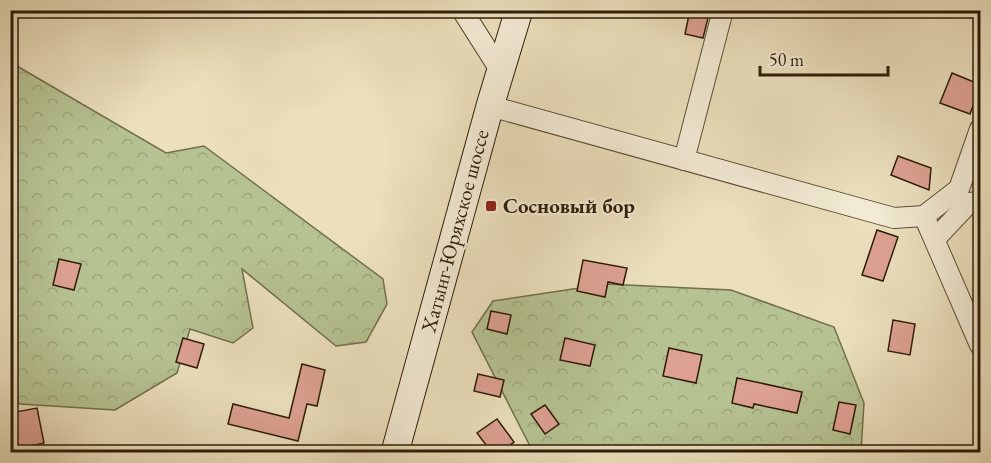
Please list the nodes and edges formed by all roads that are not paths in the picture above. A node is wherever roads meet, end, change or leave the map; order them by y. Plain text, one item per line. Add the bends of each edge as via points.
1 (462, 10) edge
2 (519, 10) edge
3 (723, 10) edge
4 (500, 70) junction
5 (489, 106) junction
6 (981, 129) edge
7 (684, 160) junction
8 (981, 202) edge
9 (924, 216) junction
10 (935, 239) junction
11 (981, 345) edge
12 (395, 453) edge

1 - 4 street
2 - 4 main road, Хатынг-Юряхское шоссе
3 - 7 street
4 - 5 main road, Хатынг-Юряхское шоссе
5 - 7 street
5 - 12 main road, Хатынг-Юряхское шоссе
6 - 9 street via 959,189
7 - 9 street via 894,218
8 - 10 street via 969,203
9 - 10 street
10 - 11 street

